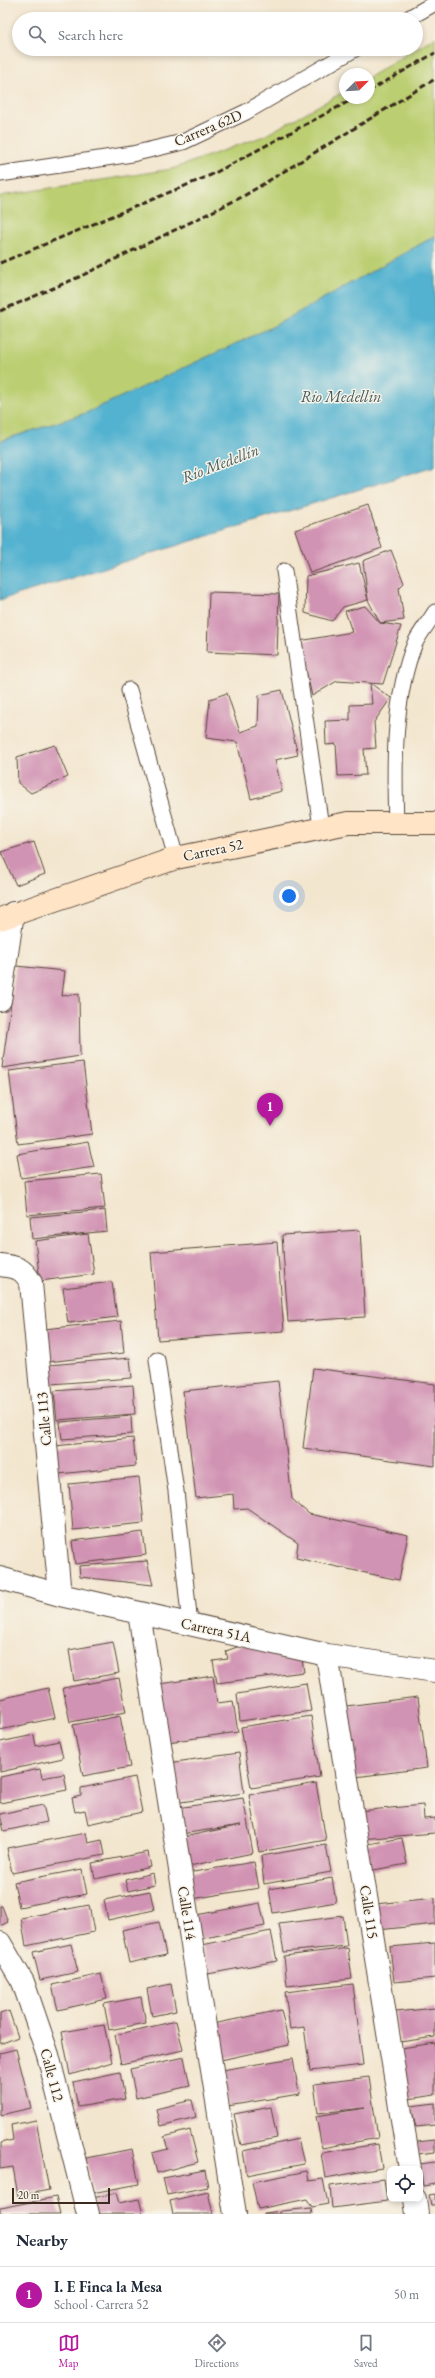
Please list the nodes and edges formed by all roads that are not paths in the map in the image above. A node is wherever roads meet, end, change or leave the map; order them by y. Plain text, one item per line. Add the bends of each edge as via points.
1 (435, 3) edge
2 (419, 12) edge
3 (343, 56) edge
4 (0, 174) edge
5 (284, 572) dead end
6 (435, 612) edge
7 (130, 690) dead end
8 (396, 823) junction
9 (435, 823) edge
10 (321, 827) junction
11 (176, 858) junction
12 (7, 916) edge
13 (0, 1000) edge
14 (0, 1265) edge
15 (157, 1360) dead end
16 (0, 1578) edge
17 (60, 1594) junction
18 (139, 1613) junction
19 (190, 1625) junction
20 (327, 1654) junction
21 (435, 1671) edge
22 (0, 1943) edge
23 (410, 2166) edge
24 (415, 2202) edge
25 (88, 2214) edge
26 (235, 2214) edge
27 (417, 2214) edge

1 - 2 lane
3 - 4 lane, Carrera 62D via 246,112 183,142 132,154
5 - 10 lane
6 - 8 lane via 416,643 403,688 394,764
7 - 11 lane
8 - 9 main road, Carrera 52
8 - 10 main road, Carrera 52 via 348,823
10 - 11 main road, Carrera 52
11 - 12 main road, Carrera 52
12 - 13 street
14 - 17 street, Calle 113 via 25,1272 31,1283
15 - 19 lane via 176,1490
16 - 17 street, Carrera 51A
17 - 18 street, Carrera 51A
18 - 19 street, Carrera 51A
18 - 26 street, Calle 114
19 - 20 street, Carrera 51A
20 - 21 street, Carrera 51A
20 - 23 street, Calle 115
22 - 25 street, Calle 112 via 23,1982 45,2048
24 - 27 street

